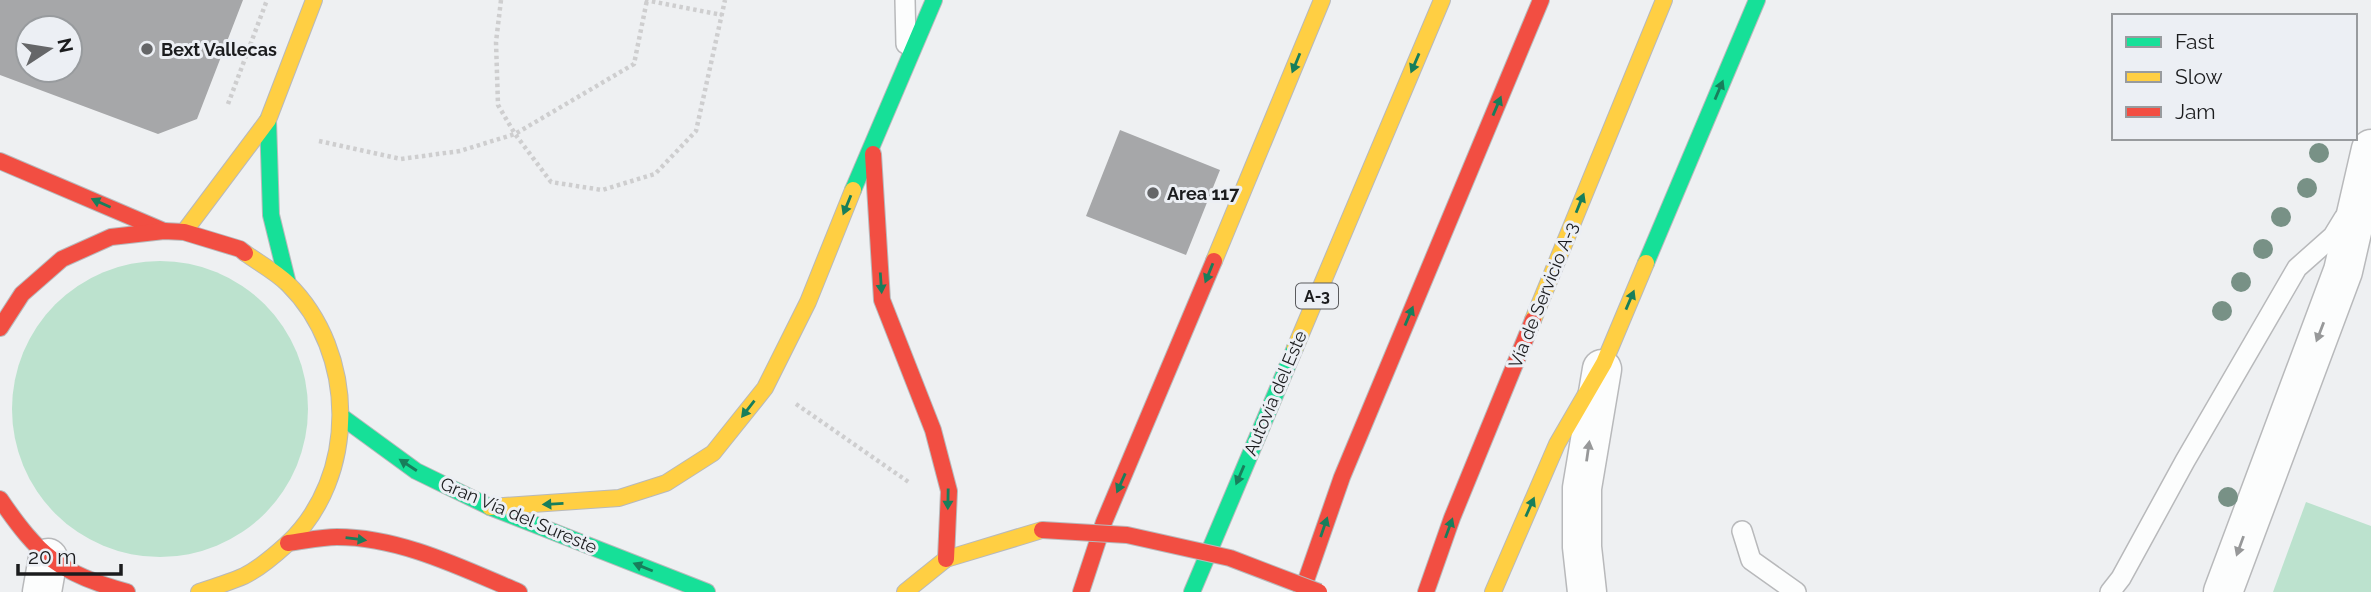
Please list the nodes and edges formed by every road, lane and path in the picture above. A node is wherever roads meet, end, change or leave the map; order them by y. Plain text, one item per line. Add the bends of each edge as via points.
1 (267, 0) edge
2 (314, 0) edge
3 (502, 0) edge
4 (646, 0) edge
5 (725, 0) edge
6 (905, 0) edge
7 (934, 0) edge
8 (1322, 0) edge
9 (1442, 0) edge
10 (1541, 0) edge
11 (1664, 0) edge
12 (1757, 0) edge
13 (722, 15) junction
14 (906, 63) junction
15 (228, 104) dead end
16 (268, 120) junction
17 (515, 134) junction
18 (319, 141) dead end
19 (872, 142) junction
20 (2371, 149) edge
21 (0, 161) edge
22 (2360, 192) junction
23 (164, 230) junction
24 (184, 232) junction
25 (2333, 236) junction
26 (2340, 281) junction
27 (288, 284) junction
28 (0, 328) edge
29 (1604, 363) junction
30 (793, 401) dead end
31 (342, 417) junction
32 (919, 489) dead end
33 (0, 499) edge
34 (490, 507) junction
35 (1742, 531) dead end
36 (0, 533) edge
37 (288, 543) junction
38 (946, 559) junction
39 (39, 563) edge
40 (127, 592) edge
41 (199, 592) edge
42 (519, 592) edge
43 (707, 592) edge
44 (905, 592) edge
45 (1081, 592) edge
46 (1192, 592) edge
47 (1302, 592) edge
48 (1320, 592) edge
49 (1426, 592) edge
50 (1493, 592) edge
51 (1587, 592) edge
52 (1796, 592) edge
53 (2110, 592) edge
54 (2223, 592) edge

1 - 15 path
2 - 16 main road
3 - 17 path via 496,42 498,105
4 - 13 path
4 - 17 path via 634,64
5 - 13 path
6 - 14 lane
7 - 14 main road
8 -> 45 main road via 1104,522
9 -> 46 main road, Autovía del Este / A-3
47 -> 10 main road via 1342,477
49 -> 11 main road, Vía de Servicio A-3
29 -> 12 main road
13 - 17 path via 696,131 655,174 602,190 551,182
14 - 19 main road
16 - 24 main road
16 - 27 main road via 271,215
17 - 18 path via 460,150 401,159
19 -> 34 main road via 808,303 765,388 713,453 666,483 620,498
19 -> 38 main road via 882,300 933,430 949,491
20 - 22 street
23 -> 21 main road
22 - 25 lane
22 - 26 street
23 - 24 main road
23 - 28 main road via 111,237 62,259 22,294
24 - 27 main road via 240,249
25 - 26 lane
25 - 53 lane via 2297,268
26 -> 54 street
27 - 31 main road via 318,323 327,345 336,368
50 -> 29 main road via 1558,444
51 -> 29 street via 1582,488
30 - 32 path
34 -> 31 main road, Gran Vía del Sureste via 416,471
31 - 37 main road via 335,463 317,506
33 - 39 main road
43 -> 34 main road, Gran Vía del Sureste
35 - 52 lane via 1751,559
36 - 39 main road
37 - 41 main road via 246,575
37 -> 42 main road via 338,537 386,543
38 - 44 main road
38 - 48 main road, bridge via 1042,530 1127,535 1230,558
39 - 40 main road

